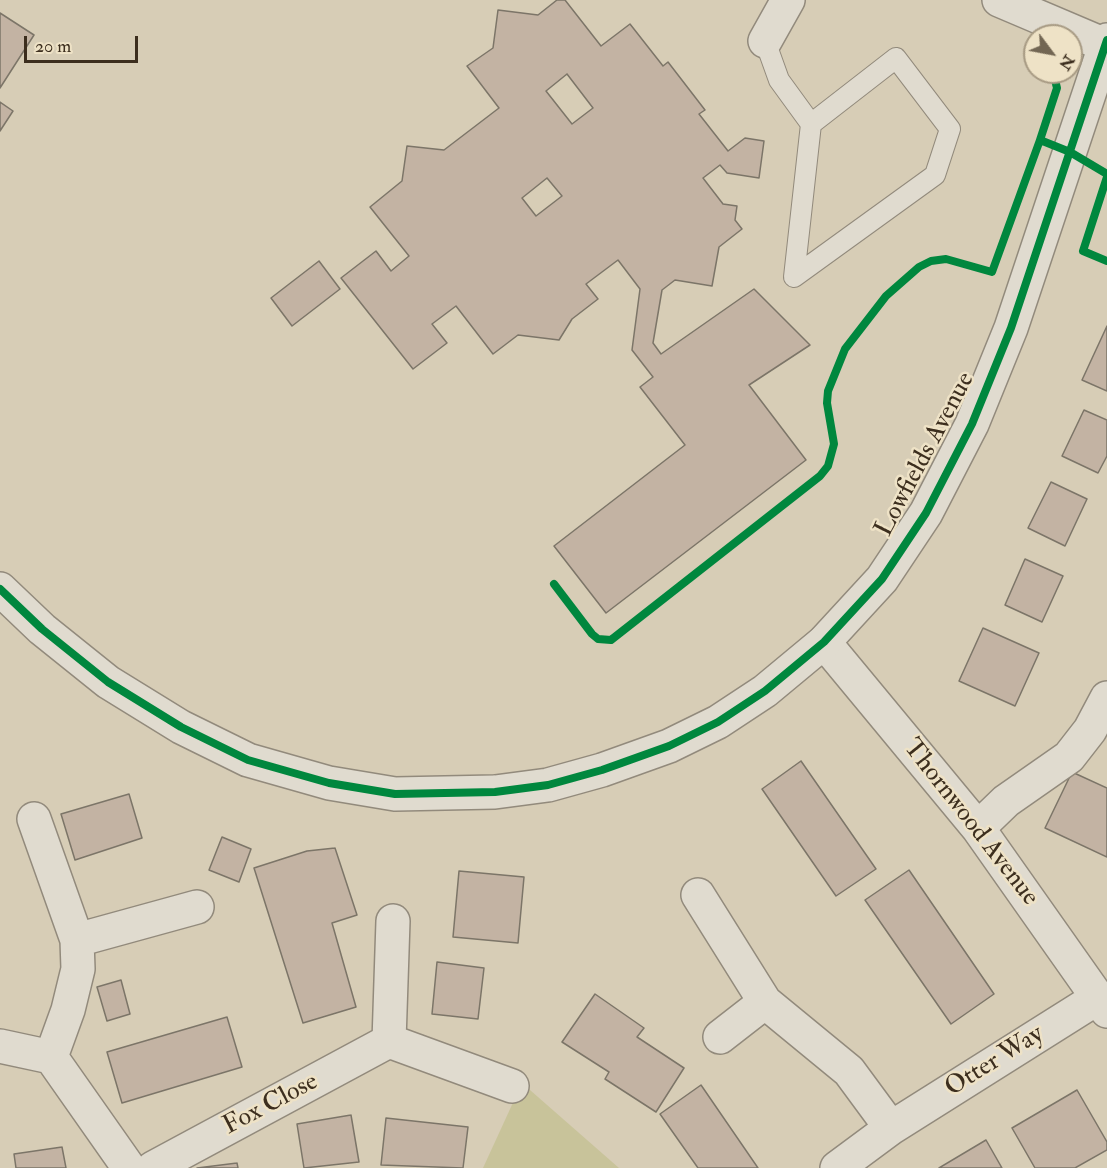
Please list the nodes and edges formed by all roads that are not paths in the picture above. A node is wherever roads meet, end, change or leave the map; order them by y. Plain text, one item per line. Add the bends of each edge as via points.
1 (788, 0) edge
2 (999, 0) edge
3 (765, 41) joint
4 (1106, 42) edge
5 (811, 124) junction
6 (0, 588) edge
7 (824, 642) junction
8 (1107, 698) edge
9 (34, 819) dead end
10 (978, 828) junction
11 (698, 895) dead end
12 (197, 907) dead end
13 (393, 921) dead end
14 (77, 940) junction
15 (765, 1002) junction
16 (1103, 1004) edge
17 (720, 1037) dead end
18 (389, 1041) junction
19 (0, 1046) edge
20 (51, 1057) junction
21 (512, 1086) dead end
22 (891, 1128) junction
23 (129, 1168) edge
24 (153, 1168) edge
25 (837, 1168) edge

1 - 3 street
2 - 4 street
3 - 5 lane via 779,80
4 - 7 street, Lowfields Avenue via 1021,302 972,424 926,513 888,570
5 - 5 lane via 796,254 794,277 935,175 950,129 896,58
6 - 7 street, Lowfields Avenue via 108,682 181,727 248,760 329,783 395,794 495,792 548,785 647,754 718,722 765,691
7 - 10 street, Thornwood Avenue
8 - 10 street via 1090,730 1069,757 1006,801
9 - 14 street
10 - 16 street, Thornwood Avenue
11 - 15 street
12 - 14 street
13 - 18 street
14 - 20 street via 78,969
15 - 17 street
15 - 22 street via 849,1071
16 - 22 street, Otter Way
18 - 21 street
18 - 24 street, Fox Close
19 - 20 street
20 - 23 street
22 - 25 street, Otter Way

